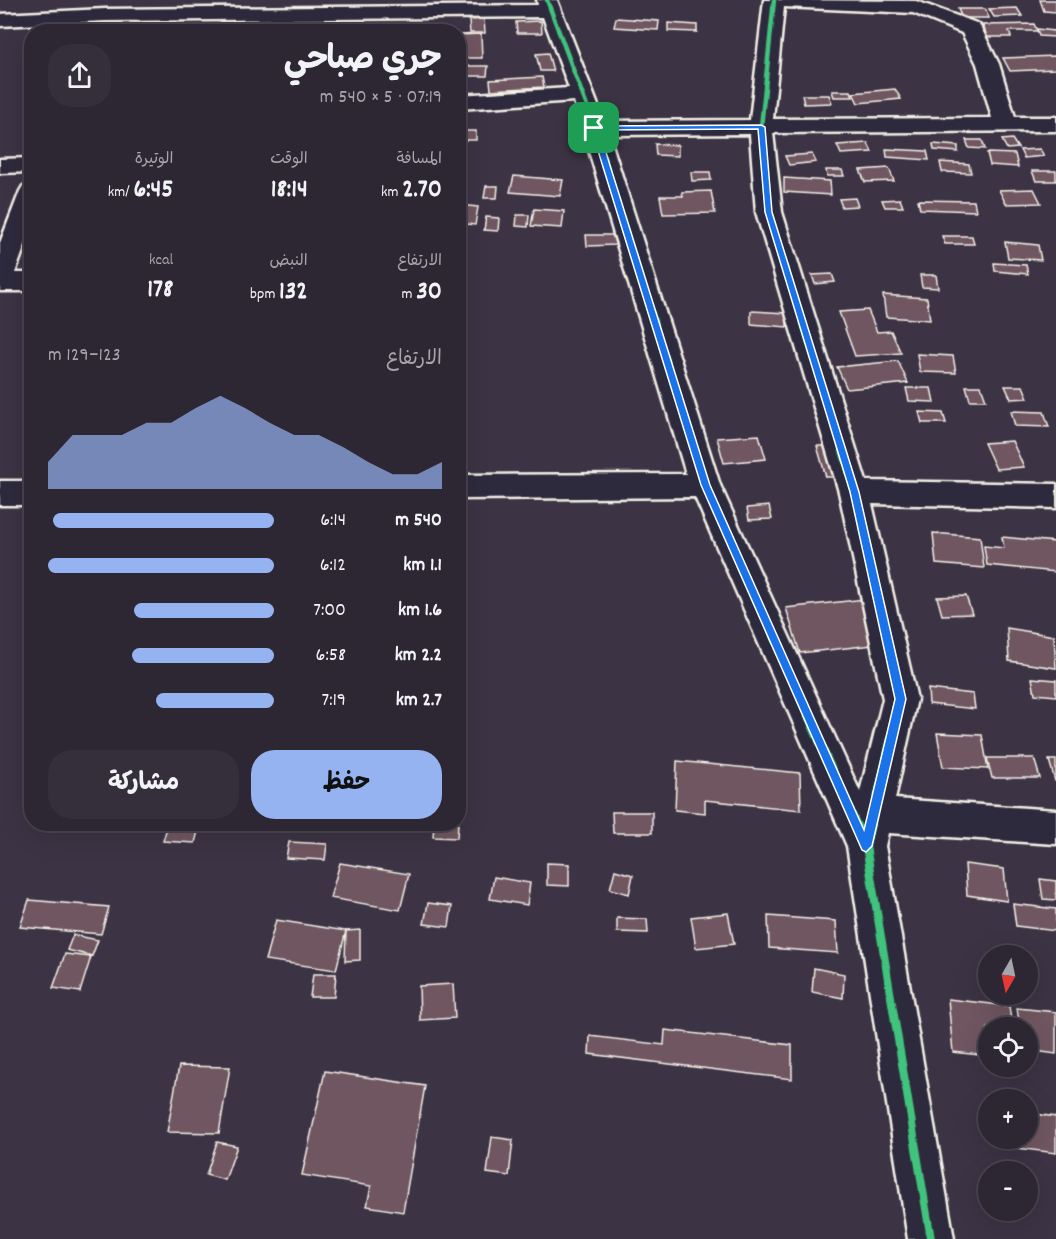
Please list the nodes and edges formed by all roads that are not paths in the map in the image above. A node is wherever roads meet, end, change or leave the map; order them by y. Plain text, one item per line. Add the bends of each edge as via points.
1 (775, 0) edge
2 (549, 5) edge
3 (104, 15) edge
4 (0, 20) edge
5 (344, 22) edge
6 (582, 94) junction
7 (466, 102) edge
8 (1056, 124) edge
9 (1006, 125) junction
10 (761, 127) junction
11 (594, 128) junction
12 (24, 165) edge
13 (0, 166) edge
14 (24, 212) edge
15 (0, 277) edge
16 (0, 282) edge
17 (24, 282) edge
18 (705, 485) junction
19 (466, 486) edge
20 (24, 492) edge
21 (854, 492) junction
22 (0, 493) edge
23 (1056, 495) edge
24 (1056, 827) edge
25 (870, 831) junction
26 (931, 1239) edge

1 - 9 street via 916,7 972,29 988,64
1 - 10 street
2 - 5 street
2 - 6 street
3 - 4 street
3 - 5 street
6 - 7 street
6 - 11 street
8 - 9 street
9 - 10 street
10 - 11 street
10 - 21 street via 769,212
11 - 18 street
12 - 13 street
14 - 15 street
16 - 17 street
18 - 19 street
18 - 25 street
20 - 22 street
21 - 23 street
21 - 25 street via 900,699
24 - 25 street
25 - 26 street

